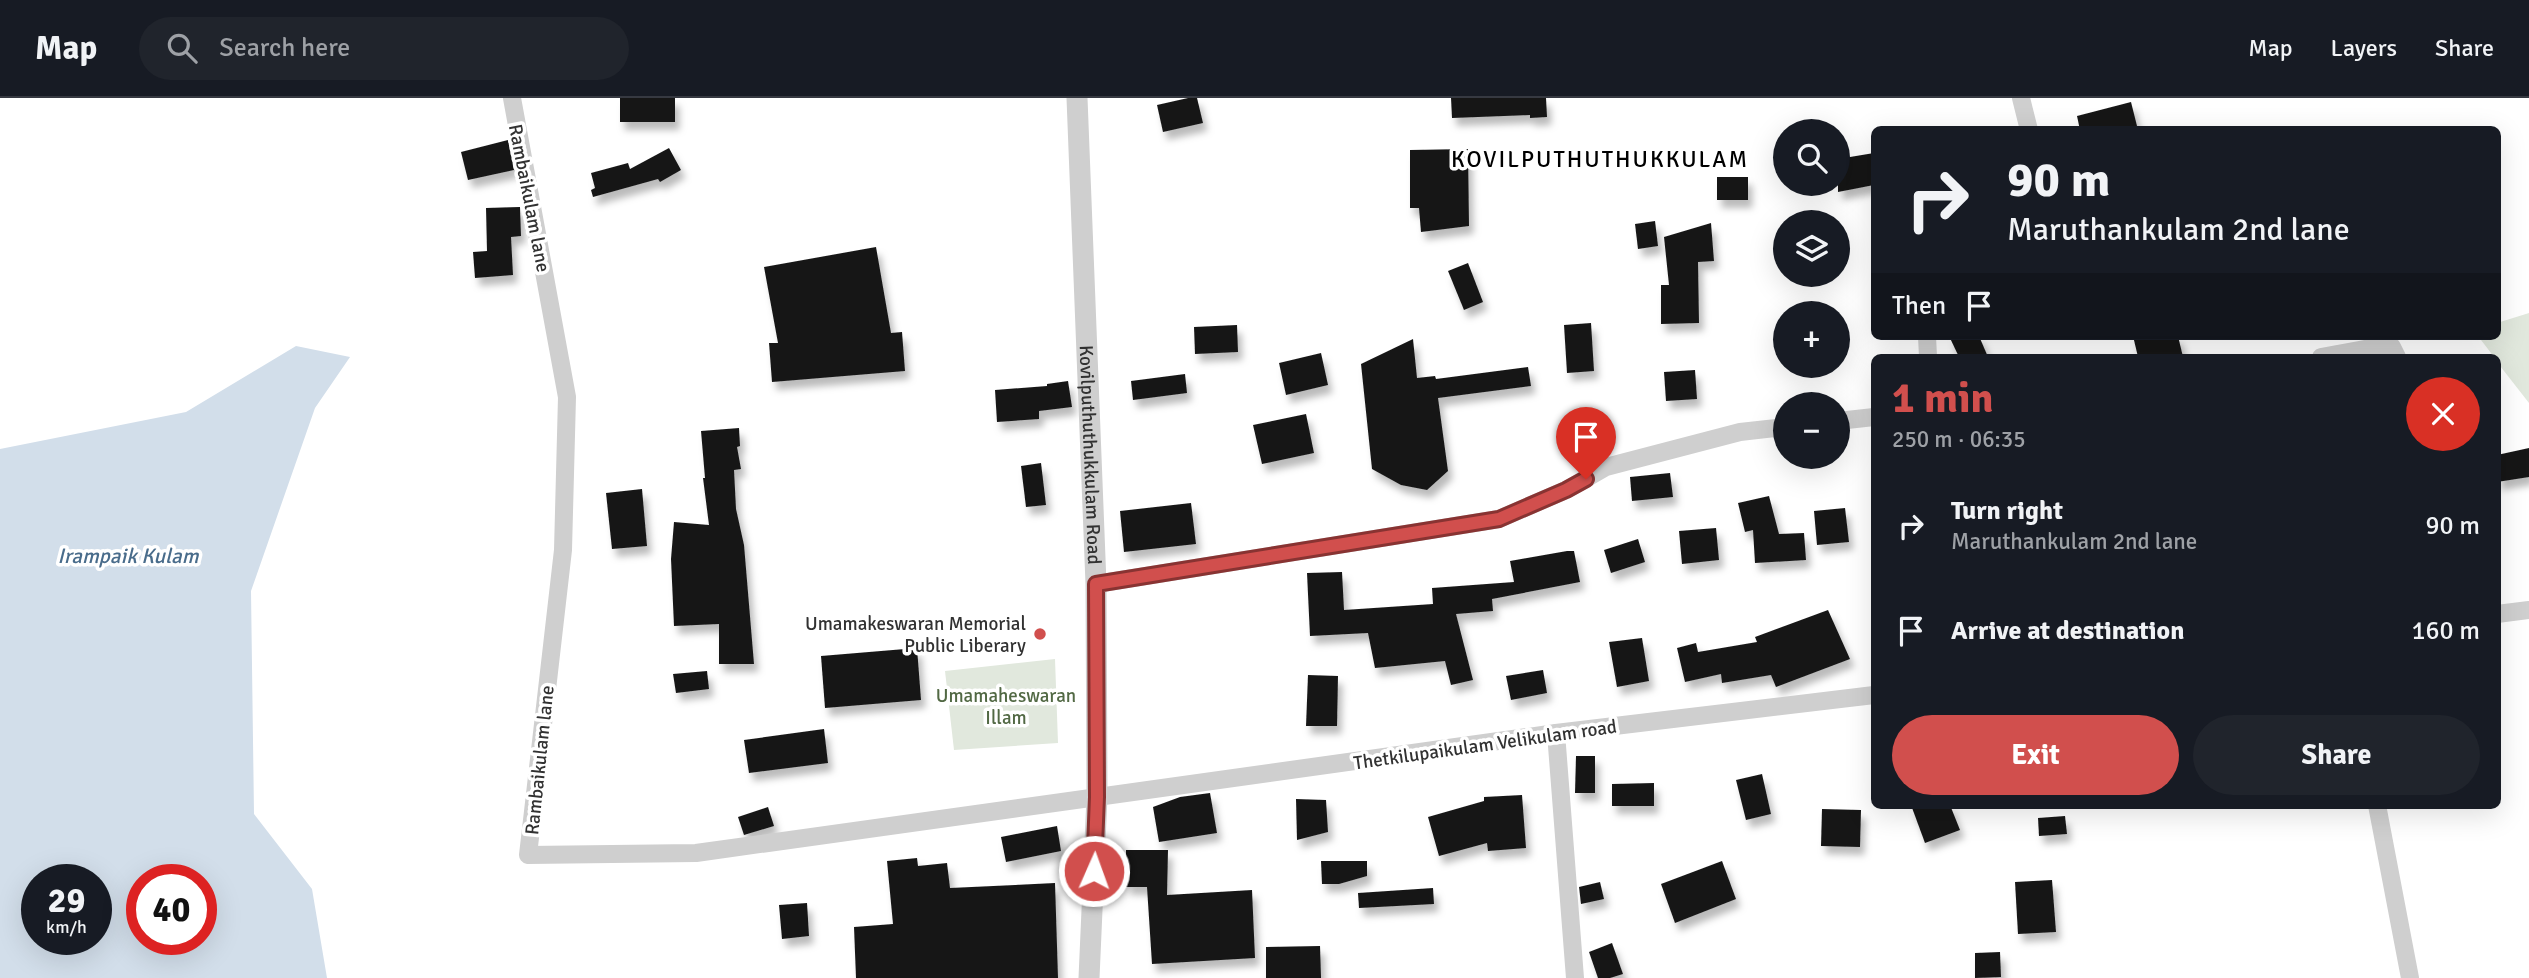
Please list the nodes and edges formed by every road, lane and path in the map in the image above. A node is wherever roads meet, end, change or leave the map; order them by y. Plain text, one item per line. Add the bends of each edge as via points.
1 (512, 98) edge
2 (1077, 98) edge
3 (2021, 98) edge
4 (2028, 126) edge
5 (2337, 354) edge
6 (2396, 354) edge
7 (1871, 417) edge
8 (1850, 420) edge
9 (1773, 428) edge
10 (1096, 584) junction
11 (2529, 610) edge
12 (2501, 614) edge
13 (1871, 695) edge
14 (1556, 733) junction
15 (1097, 797) junction
16 (2377, 809) edge
17 (1089, 978) edge
18 (1576, 978) edge
19 (2410, 978) edge

1 - 15 street, Rambaikulam lane via 567,397 562,550 528,855 696,853
2 - 10 street, Kovilputhuthukkulam Road
3 - 4 street
5 - 6 street via 2392,347
7 - 8 street
9 - 10 street via 1741,432 1606,467 1499,519
10 - 15 street, Kovilputhuthukkulam Road
11 - 12 street
13 - 14 street, Thetkilupaikulam Velikulam road
14 - 15 street, Thetkilupaikulam Velikulam road
14 - 18 street
15 - 17 street, Kovilputhuthukkulam Road
16 - 19 street

